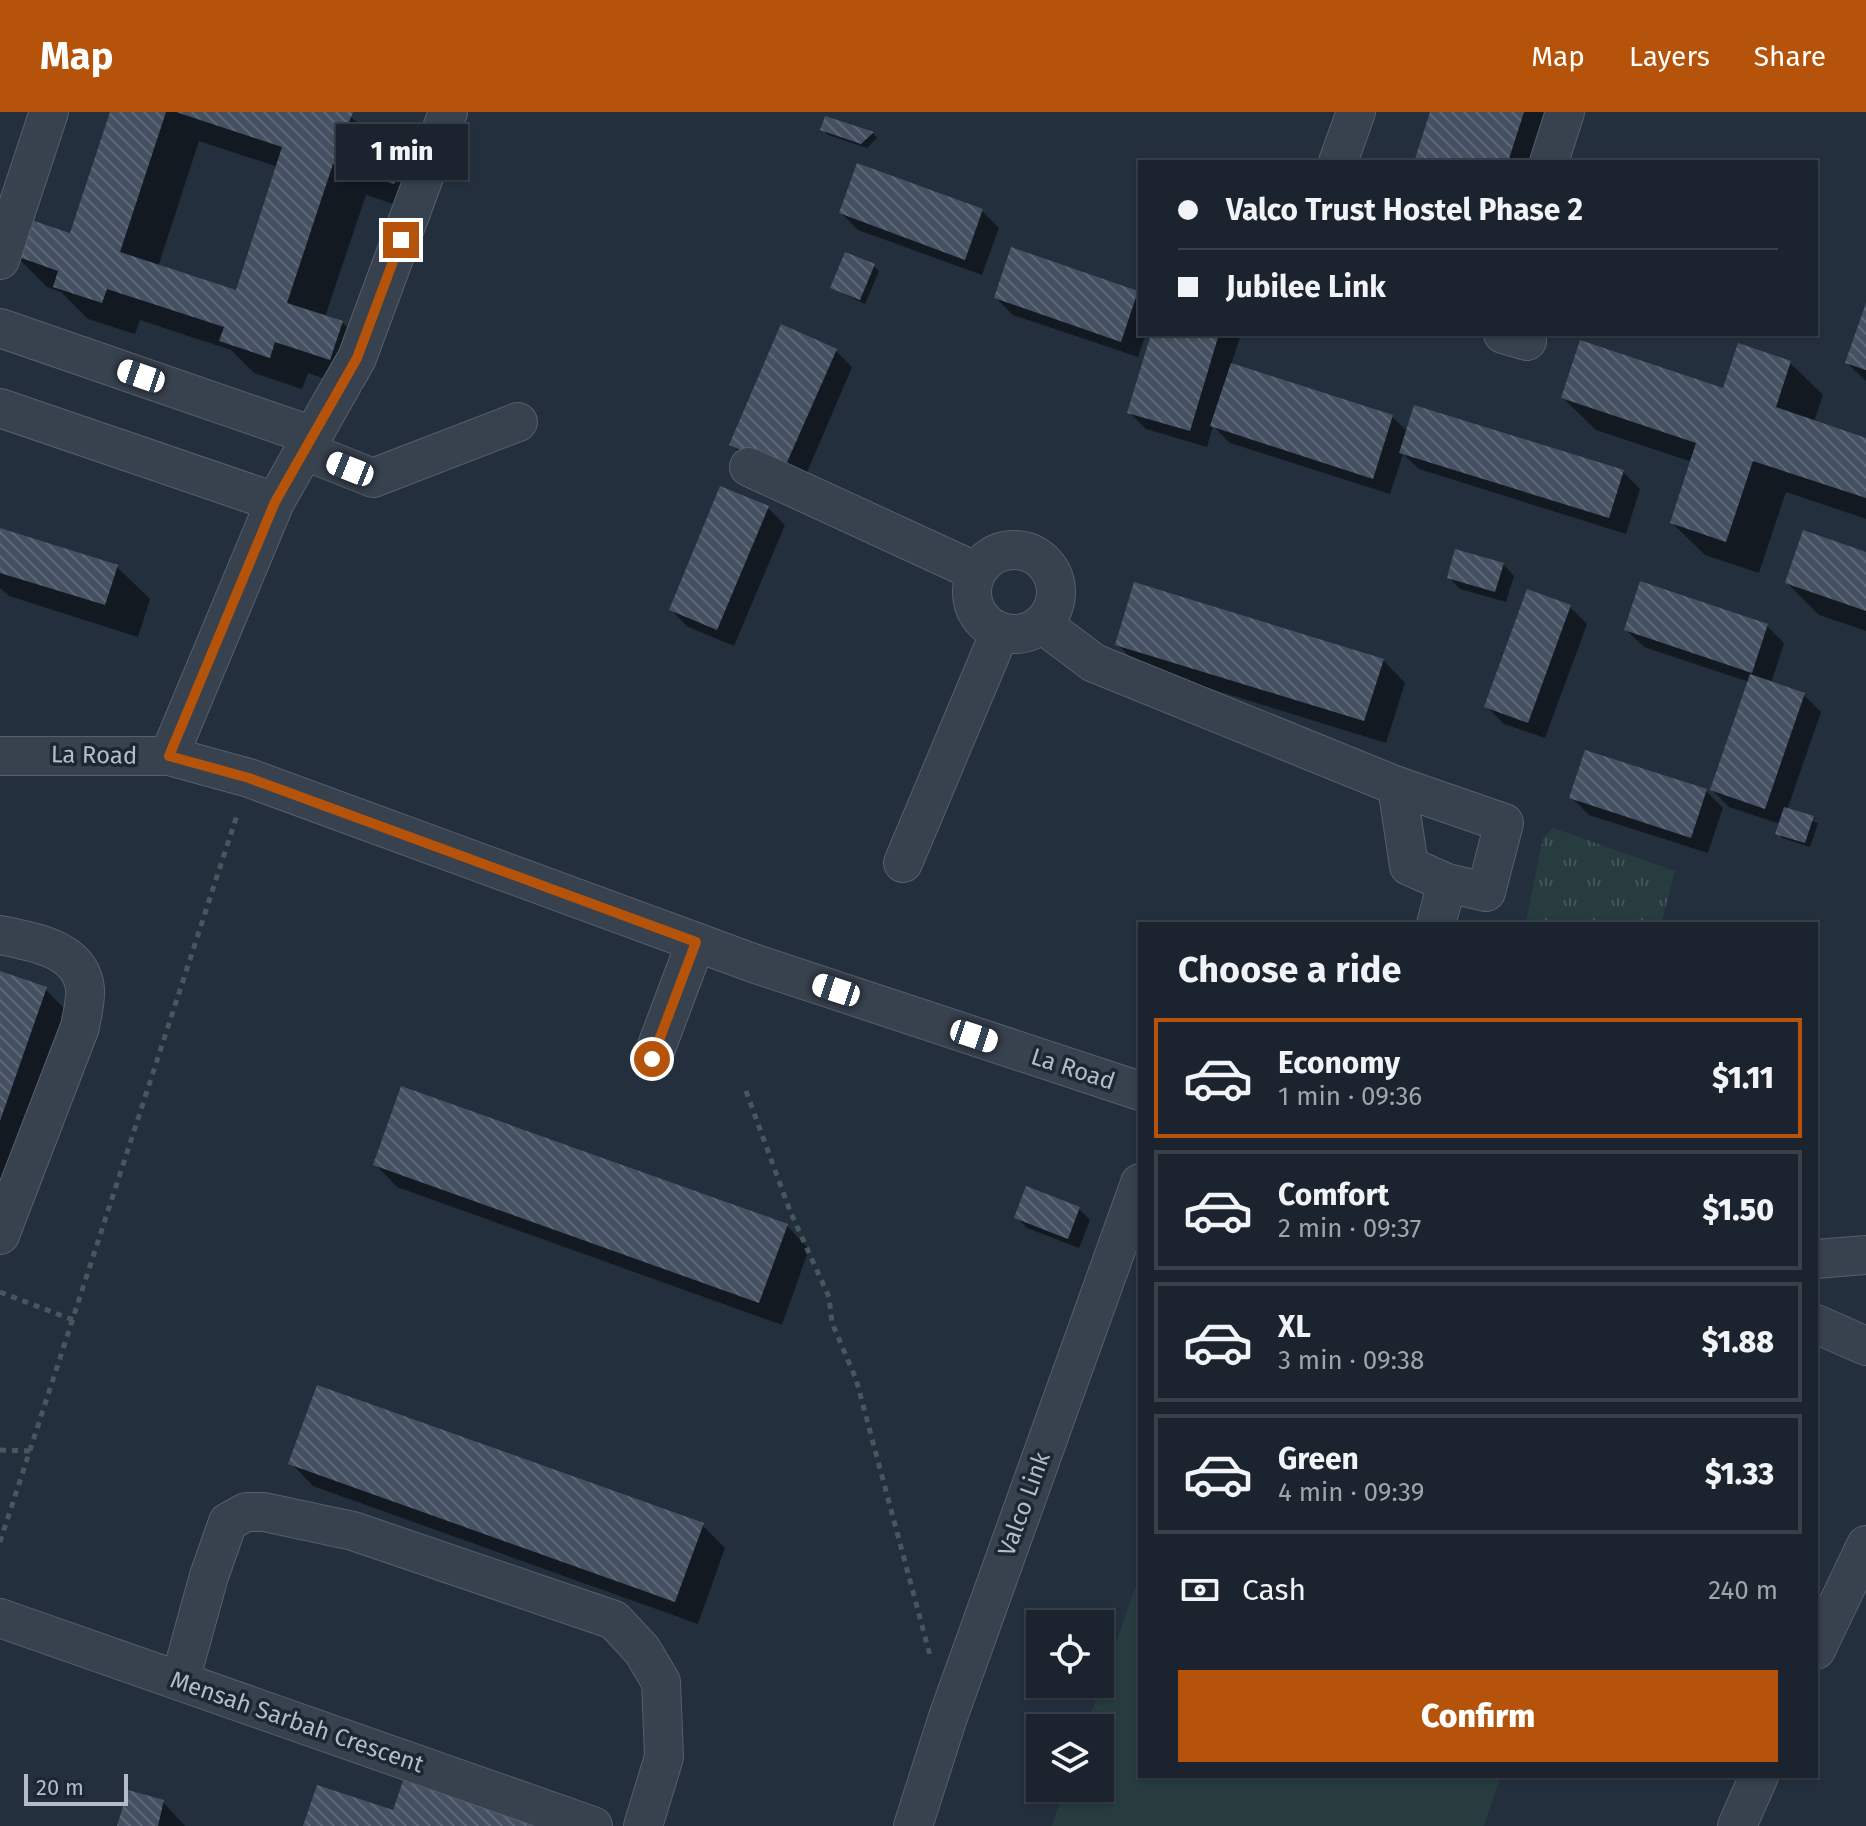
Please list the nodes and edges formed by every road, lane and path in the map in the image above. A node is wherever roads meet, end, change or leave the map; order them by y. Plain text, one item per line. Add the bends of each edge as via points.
1 (49, 112) edge
2 (1356, 112) edge
3 (1565, 112) edge
4 (435, 116) edge
5 (1339, 160) edge
6 (1550, 160) edge
7 (0, 260) edge
8 (0, 328) edge
9 (0, 408) edge
10 (518, 422) dead end
11 (306, 442) junction
12 (749, 467) dead end
13 (275, 502) junction
14 (977, 572) junction
15 (1042, 624) junction
16 (1000, 632) junction
17 (0, 756) edge
18 (169, 756) junction
19 (249, 778) junction
20 (1397, 786) junction
21 (903, 863) dead end
22 (1447, 883) junction
23 (1437, 922) edge
24 (0, 935) edge
25 (696, 942) junction
26 (652, 1059) dead end
27 (1138, 1090) edge
28 (746, 1091) dead end
29 (1138, 1189) edge
30 (0, 1235) edge
31 (1866, 1255) edge
32 (1818, 1259) edge
33 (0, 1292) edge
34 (73, 1320) junction
35 (1818, 1325) edge
36 (1866, 1346) edge
37 (0, 1450) edge
38 (30, 1451) junction
39 (0, 1542) edge
40 (1866, 1545) edge
41 (0, 1618) edge
42 (1818, 1646) edge
43 (180, 1681) junction
44 (948, 1717) junction
45 (1758, 1778) edge
46 (593, 1826) edge
47 (643, 1826) edge
48 (913, 1826) edge
49 (1737, 1826) edge

1 - 7 street
2 - 5 street
3 - 6 street
4 - 11 street via 357,358
8 - 11 street
9 - 13 street
10 - 11 street via 373,478
11 - 13 street
12 - 14 street
13 - 18 street
14 - 15 street via 998,552 1028,552 1041,559 1051,570 1056,598
14 - 16 street via 972,585 977,614
15 - 16 street via 1015,634
15 - 20 street via 1094,663
16 - 21 street
17 - 18 street, La Road
18 - 19 street, La Road
19 - 25 street, La Road
19 - 34 path
20 - 22 street via 1409,866
20 - 22 street via 1504,823 1486,892
22 - 23 street
24 - 30 street via 47,945 66,956 86,992 80,1027
25 - 26 street
25 - 27 street, La Road
28 - 44 path via 790,1211 829,1297 832,1323 856,1379
29 - 44 street, Valco Link
31 - 32 street
33 - 34 path
34 - 38 path
35 - 36 street
37 - 38 path
38 - 39 path
40 - 42 street
41 - 43 street, Mensah Sarbah Crescent
43 - 46 street, Mensah Sarbah Crescent
43 - 47 street via 228,1522 246,1512 264,1512 353,1531 614,1620 642,1650 661,1682 664,1757
44 - 48 street, Valco Link
45 - 49 street

